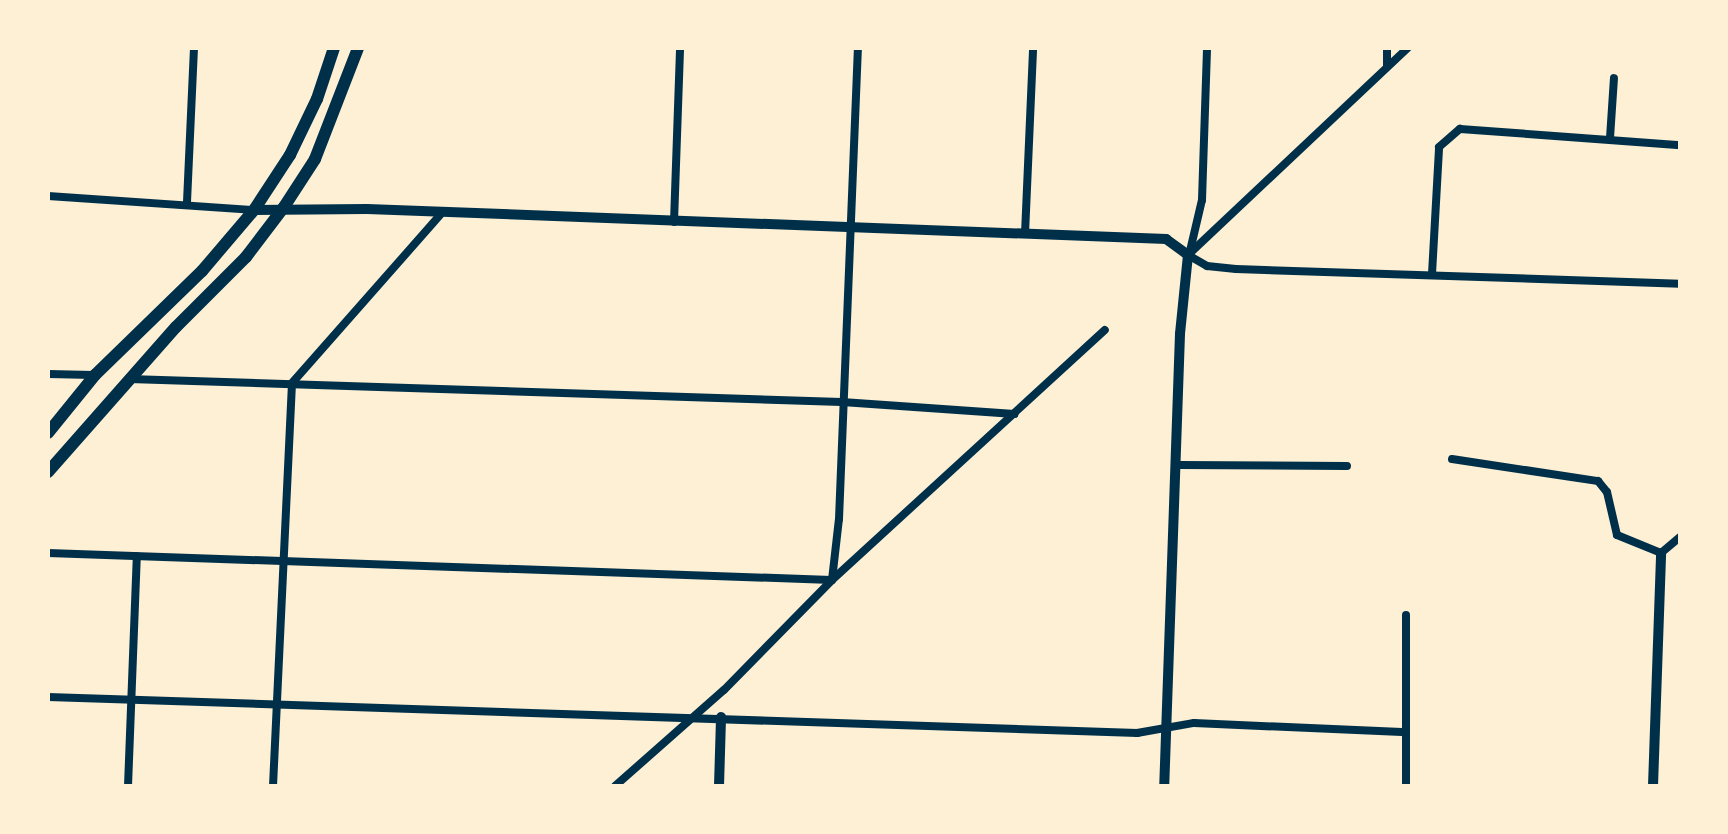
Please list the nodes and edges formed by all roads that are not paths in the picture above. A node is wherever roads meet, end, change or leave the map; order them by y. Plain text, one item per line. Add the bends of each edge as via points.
1 (194, 48) edge
2 (334, 48) edge
3 (358, 48) edge
4 (680, 48) edge
5 (858, 48) edge
6 (1034, 48) edge
7 (1206, 48) edge
8 (1387, 48) edge
9 (1408, 48) edge
10 (1387, 66) junction
11 (1614, 78) dead end
12 (1610, 138) junction
13 (1680, 145) edge
14 (48, 196) edge
15 (187, 202) junction
16 (284, 207) junction
17 (254, 210) junction
18 (442, 213) junction
19 (674, 222) junction
20 (852, 228) junction
21 (1025, 234) junction
22 (1188, 255) junction
23 (1432, 274) junction
24 (1680, 284) edge
25 (1105, 330) dead end
26 (48, 374) edge
27 (95, 376) junction
28 (128, 379) junction
29 (292, 382) junction
30 (842, 402) junction
31 (1015, 414) junction
32 (48, 433) edge
33 (1452, 459) dead end
34 (1179, 465) junction
35 (1347, 466) dead end
36 (48, 472) edge
37 (1680, 537) edge
38 (48, 553) edge
39 (1661, 554) junction
40 (137, 556) junction
41 (284, 563) junction
42 (832, 580) junction
43 (1406, 615) dead end
44 (724, 690) junction
45 (48, 697) edge
46 (131, 700) junction
47 (277, 706) junction
48 (690, 716) junction
49 (721, 716) junction
50 (1166, 729) junction
51 (1402, 732) junction
52 (128, 786) edge
53 (274, 786) edge
54 (615, 786) edge
55 (720, 786) edge
56 (1164, 786) edge
57 (1406, 786) edge
58 (1653, 786) edge

1 - 15 street
2 - 17 main road via 296,141
3 - 16 main road via 315,159
4 - 19 street
5 - 20 street
6 - 21 street
7 - 22 street via 1202,200
8 - 10 street
9 - 10 street
10 - 22 street
11 - 12 street
12 - 13 street
12 - 23 street via 1460,129 1439,147
14 - 15 street
15 - 17 street
16 - 17 street
16 - 18 street
16 - 28 main road via 246,257
17 - 27 main road
18 - 19 street
18 - 29 street
19 - 20 street
20 - 21 street
20 - 30 street
21 - 22 street via 1166,239
22 - 23 street via 1207,266
22 - 34 street
23 - 24 street
25 - 31 street
26 - 27 street
27 - 32 main road
28 - 29 street
28 - 36 main road
29 - 30 street
29 - 41 street
30 - 31 street
30 - 42 street
31 - 42 street
33 - 39 street via 1598,481 1617,535
34 - 35 street
34 - 50 street
37 - 39 street
38 - 40 street
39 - 58 street
40 - 41 street
40 - 46 street
41 - 42 street
41 - 47 street
42 - 44 street
43 - 51 street
44 - 48 street
44 - 49 street
45 - 46 street
46 - 47 street
46 - 52 street
47 - 48 street
47 - 53 street
48 - 49 street
48 - 54 street
49 - 50 street
49 - 55 street
50 - 51 street via 1194,723
50 - 56 street
51 - 57 street

